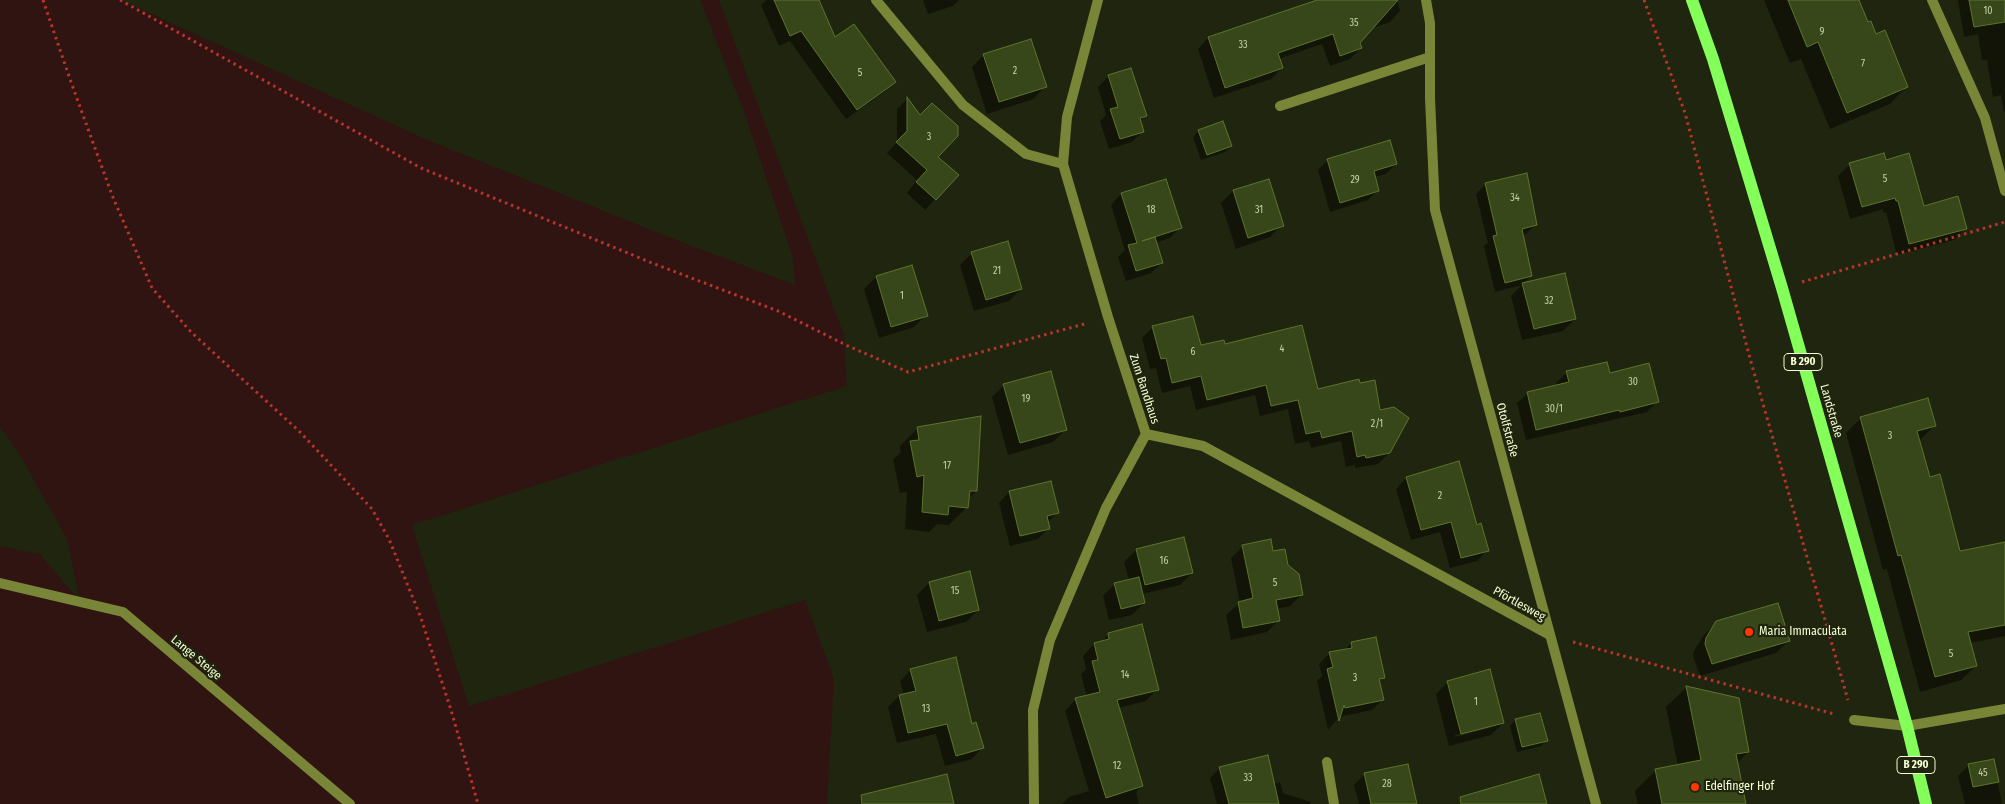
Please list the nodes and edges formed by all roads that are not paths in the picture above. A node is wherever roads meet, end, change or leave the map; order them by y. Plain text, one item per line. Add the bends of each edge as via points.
1 (876, 0) edge
2 (1098, 0) edge
3 (1426, 0) edge
4 (1692, 0) edge
5 (1932, 0) edge
6 (1430, 57) junction
7 (1280, 106) dead end
8 (1063, 164) junction
9 (2005, 191) edge
10 (1146, 434) junction
11 (0, 583) edge
12 (1550, 635) junction
13 (2005, 709) edge
14 (1854, 720) road end
15 (1906, 726) junction
16 (1328, 762) dead end
17 (350, 804) edge
18 (1034, 804) edge
19 (1334, 804) edge
20 (1596, 804) edge
21 (1926, 804) edge

1 - 8 street via 963,104 1026,154
2 - 8 street, Zum Bandhaus via 1067,117
3 - 6 street, Otolfstraße
4 - 15 main road, Landstraße / B 290 via 1782,288
5 - 9 street via 1984,118
6 - 7 street
6 - 12 street, Otolfstraße via 1435,210
8 - 10 street, Zum Bandhaus
10 - 12 street, Pförtlesweg via 1203,446
10 - 18 street, Zum Bandhaus via 1106,508 1050,640 1033,710
11 - 17 street, Lange Steige via 123,612
12 - 20 street, Otolfstraße
13 - 15 street
14 - 15 street
15 - 21 main road, Landstraße / B 290
16 - 19 street

